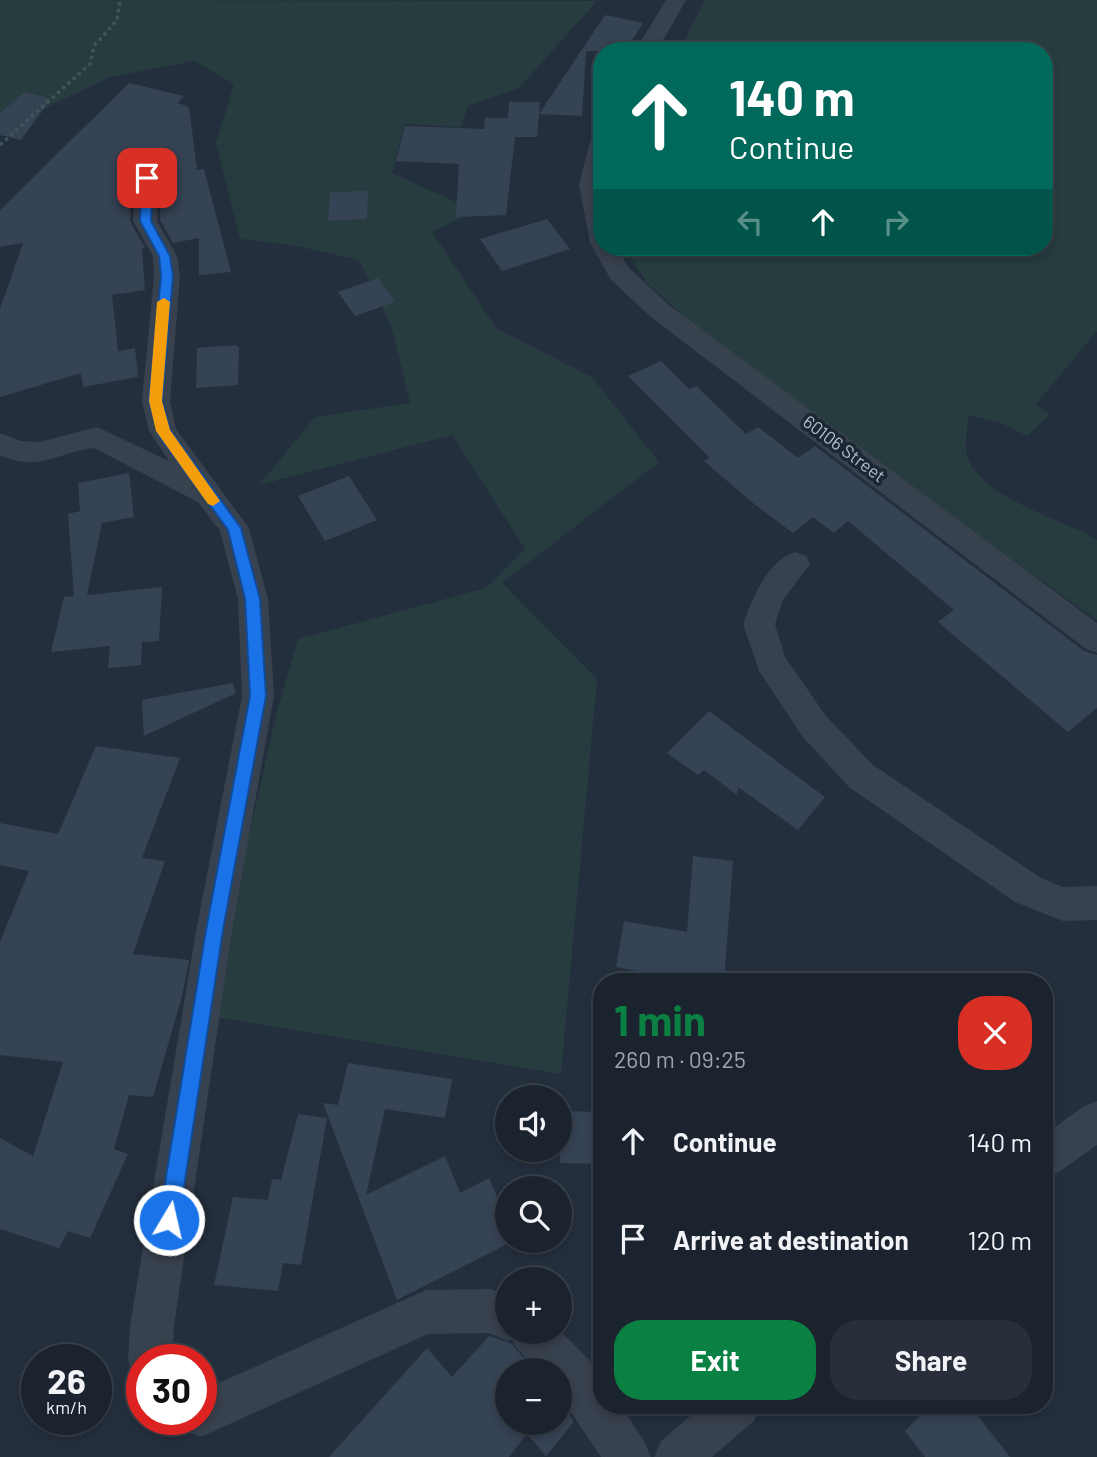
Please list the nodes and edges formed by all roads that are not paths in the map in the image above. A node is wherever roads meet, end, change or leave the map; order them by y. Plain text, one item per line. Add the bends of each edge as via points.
1 (676, 0) edge
2 (651, 42) edge
3 (147, 178) dead end
4 (608, 256) edge
5 (0, 443) edge
6 (208, 494) junction
7 (795, 564) dead end
8 (1097, 640) edge
9 (1097, 903) edge
10 (1097, 1121) edge
11 (1053, 1151) edge
12 (495, 1313) edge
13 (151, 1343) edge
14 (542, 1344) edge
15 (593, 1405) edge
16 (217, 1407) edge
17 (599, 1414) edge
18 (727, 1414) edge
19 (628, 1457) edge
20 (677, 1457) edge

1 - 2 street
3 - 6 street via 145,221 164,256 167,276 156,401 163,431
4 - 8 street, 60106 Street via 629,284 660,311
5 - 6 street via 45,454 83,437 97,437
6 - 13 street via 234,528 253,599 258,696 214,930
7 - 9 street via 770,594 759,624 770,662 814,726 860,776 1028,890 1063,904
10 - 11 street
12 - 16 street via 426,1312
14 - 15 street
17 - 19 street
18 - 20 street

